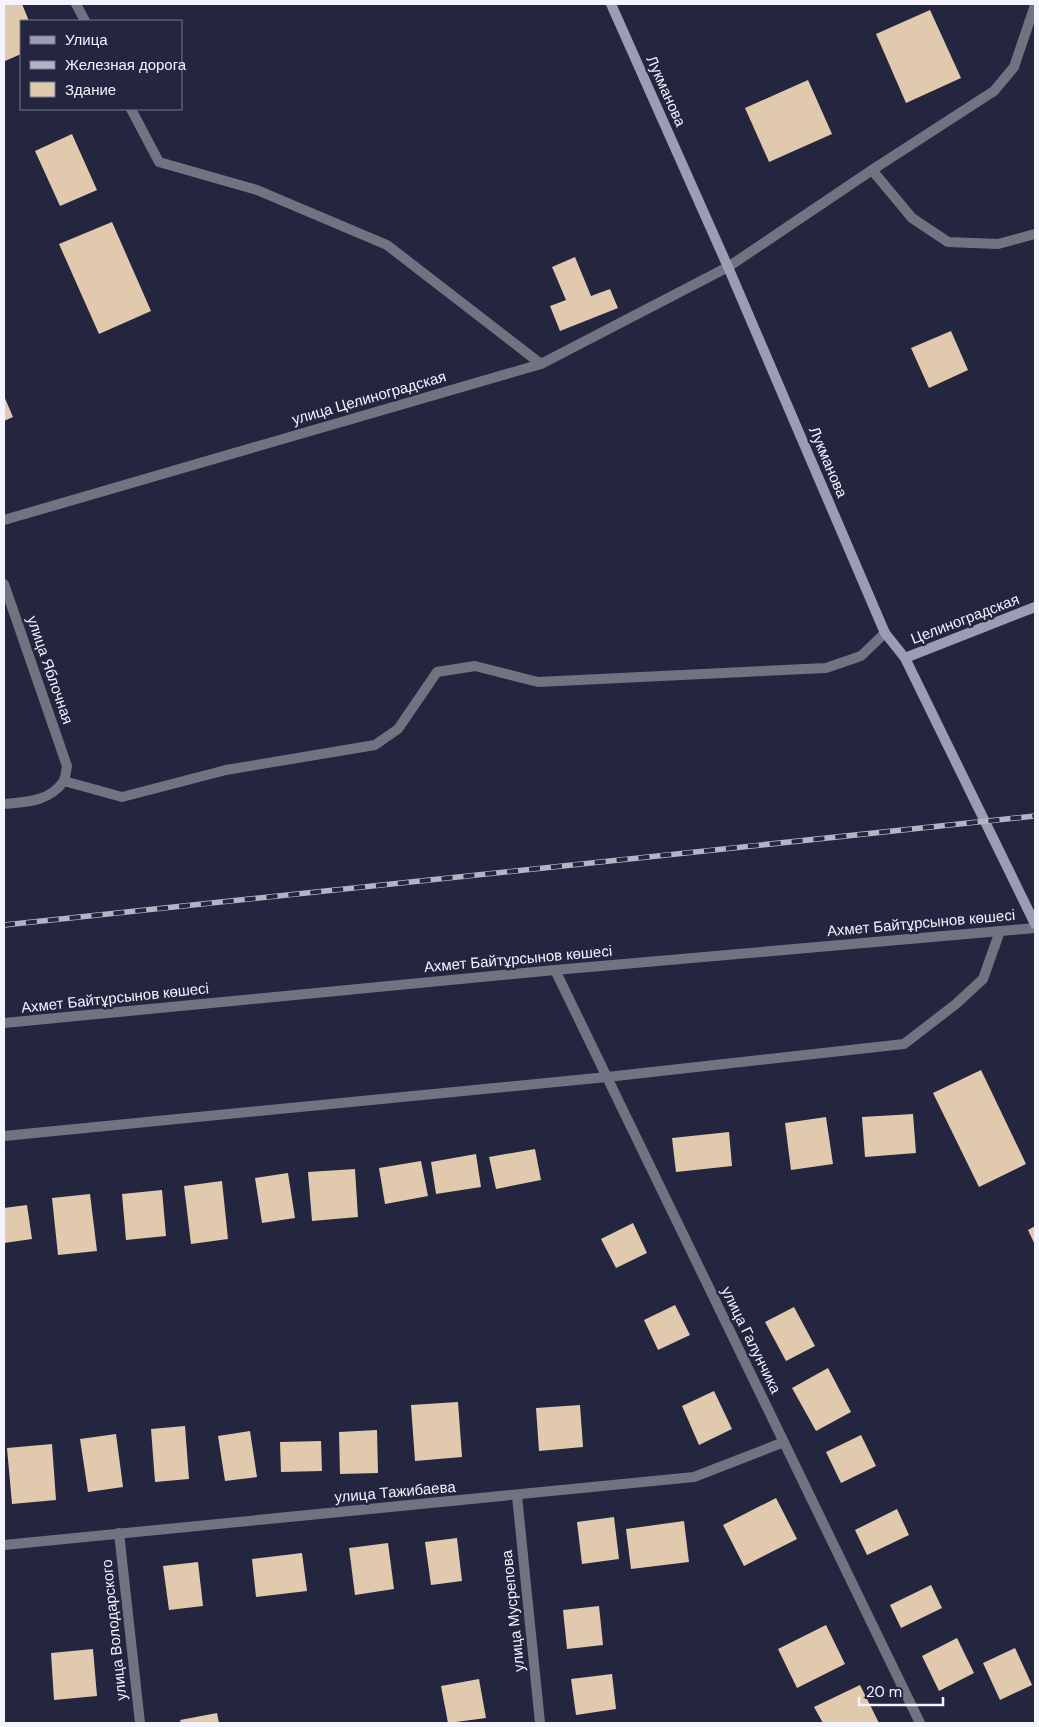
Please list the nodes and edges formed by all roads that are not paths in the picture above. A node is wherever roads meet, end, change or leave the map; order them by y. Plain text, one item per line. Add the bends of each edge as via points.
1 (76, 4) edge
2 (612, 4) edge
3 (1035, 4) edge
4 (84, 20) edge
5 (132, 110) edge
6 (872, 170) junction
7 (1035, 234) edge
8 (728, 267) junction
9 (541, 364) junction
10 (4, 520) edge
11 (4, 584) edge
12 (1035, 607) edge
13 (885, 633) junction
14 (905, 658) junction
15 (64, 780) junction
16 (4, 804) edge
17 (1035, 924) edge
18 (1035, 928) edge
19 (1000, 931) junction
20 (555, 970) junction
21 (4, 1023) edge
22 (607, 1077) junction
23 (4, 1136) edge
24 (784, 1442) junction
25 (517, 1496) junction
26 (118, 1533) junction
27 (4, 1545) edge
28 (140, 1723) edge
29 (540, 1723) edge
30 (920, 1723) edge

1 - 4 street
2 - 8 street, Лукманова
3 - 6 street, улица Целиноградская via 1014,67 994,91
5 - 9 street via 159,162 257,190 386,245
6 - 7 street via 912,218 948,242 998,244
6 - 8 street, улица Целиноградская
8 - 9 street, улица Целиноградская
8 - 13 street, Лукманова
9 - 10 street, улица Целиноградская
11 - 15 street, улица Яблочная via 67,766
12 - 14 street, Целиноградская
13 - 14 street, Лукманова
13 - 15 street via 861,656 826,668 538,682 475,666 437,672 398,728 376,745 226,770 122,798
14 - 17 street, Лукманова
15 - 16 street via 52,793 35,801
18 - 19 street, Ахмет Байтұрсынов көшесі
19 - 20 street, Ахмет Байтұрсынов көшесі
19 - 22 street via 982,979 956,1004 904,1044
20 - 21 street, Ахмет Байтұрсынов көшесі
20 - 22 street, улица Галунчика
22 - 23 street
22 - 24 street, улица Галунчика
24 - 25 street, улица Тажибаева via 694,1477
24 - 30 street, улица Галунчика
25 - 26 street, улица Тажибаева
25 - 29 street, улица Мусрепова
26 - 27 street, улица Тажибаева
26 - 28 street, улица Володарского

